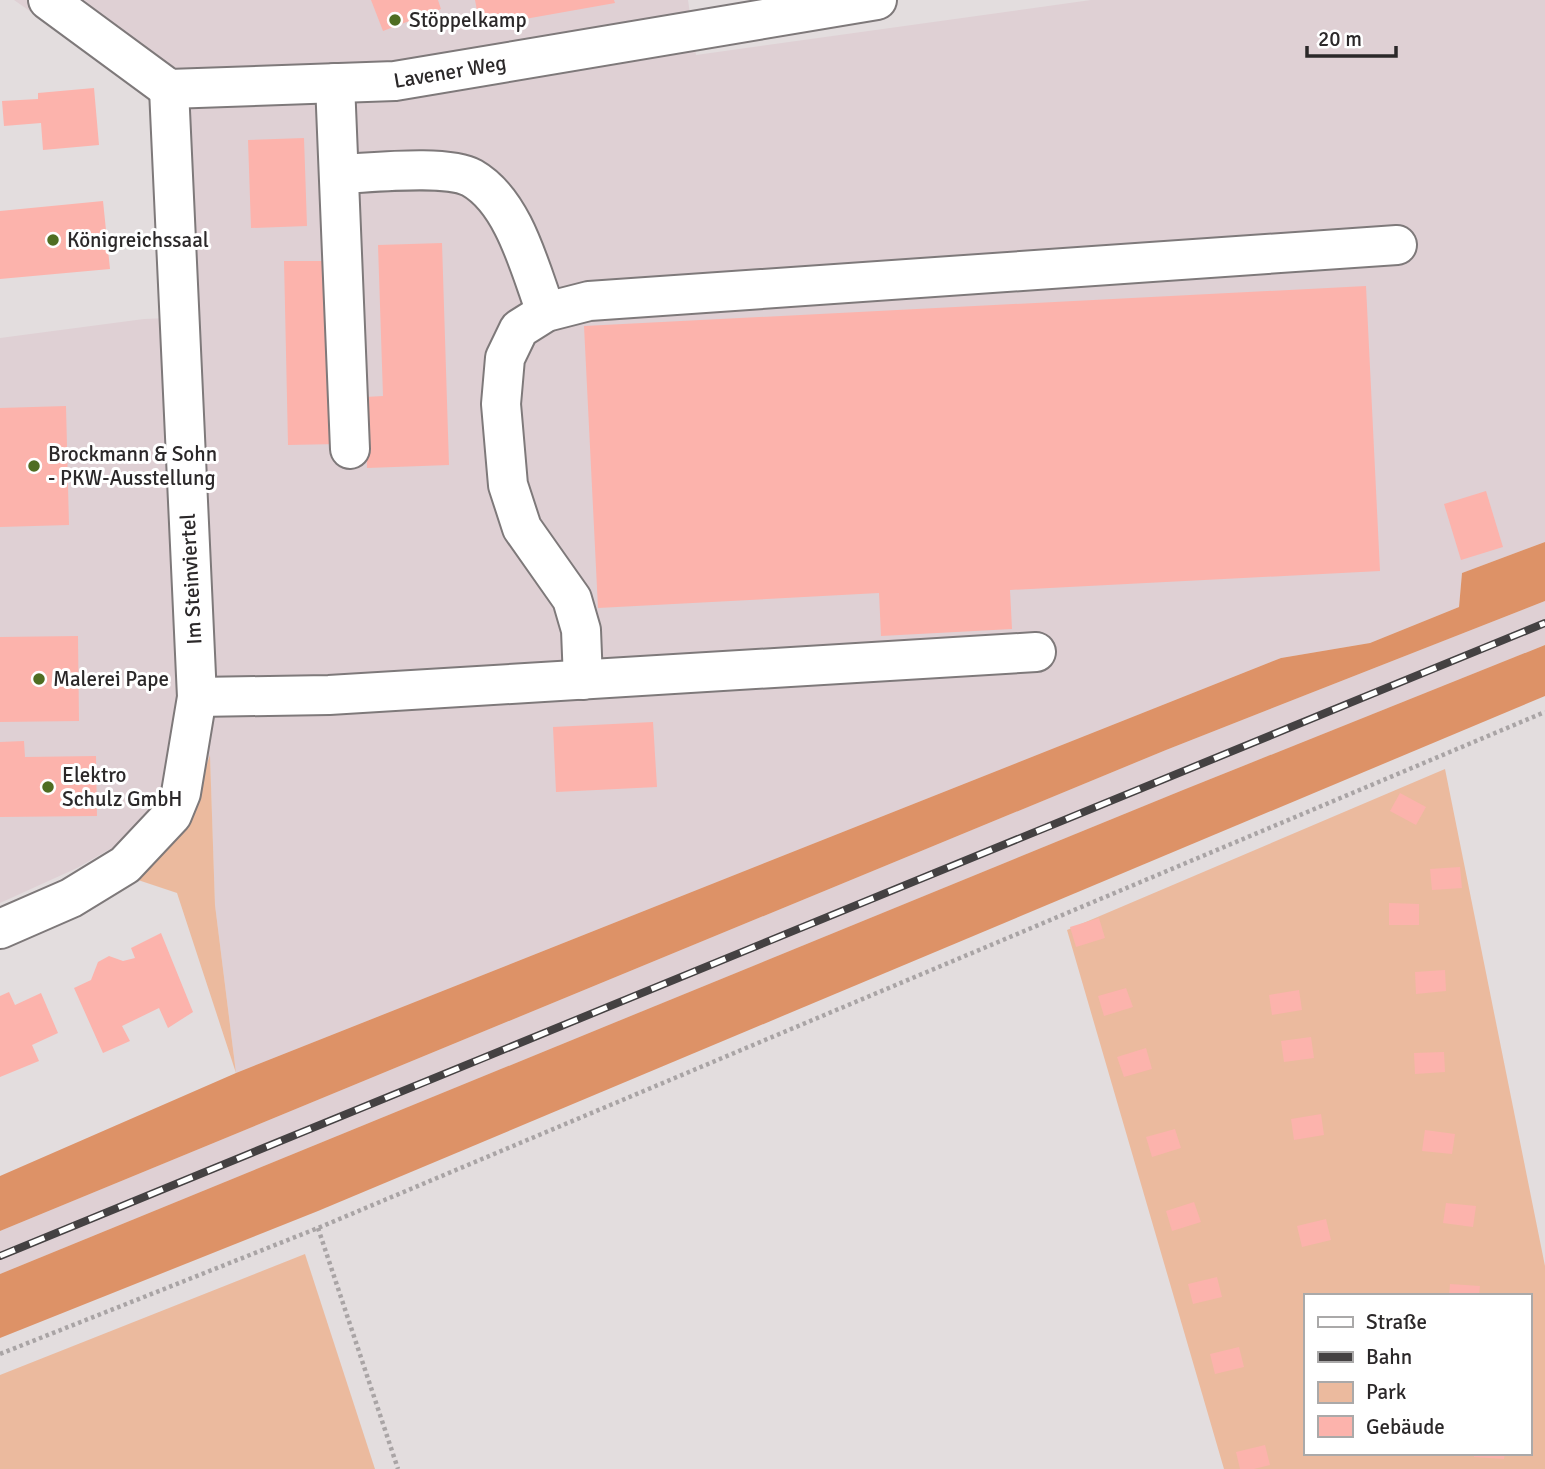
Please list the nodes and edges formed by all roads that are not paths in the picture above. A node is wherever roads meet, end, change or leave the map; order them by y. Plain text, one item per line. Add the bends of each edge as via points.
1 (48, 0) edge
2 (864, 1) edge
3 (335, 83) junction
4 (169, 89) junction
5 (339, 174) junction
6 (1397, 245) dead end
7 (546, 312) junction
8 (350, 449) dead end
9 (1036, 652) dead end
10 (583, 680) junction
11 (197, 697) junction
12 (0, 929) edge

1 - 4 street
2 - 3 street, Lavener Weg via 395,81
3 - 4 street, Lavener Weg
3 - 5 street
4 - 11 street, Im Steinviertel
5 - 7 street via 433,170 471,177 496,199 516,231
5 - 8 street
6 - 7 street via 589,301
7 - 10 street via 519,329 505,358 501,404 508,485 522,528 572,599 581,630
9 - 10 street
10 - 11 street via 330,695
11 - 12 street, Im Steinviertel via 181,793 172,815 125,865 71,898

